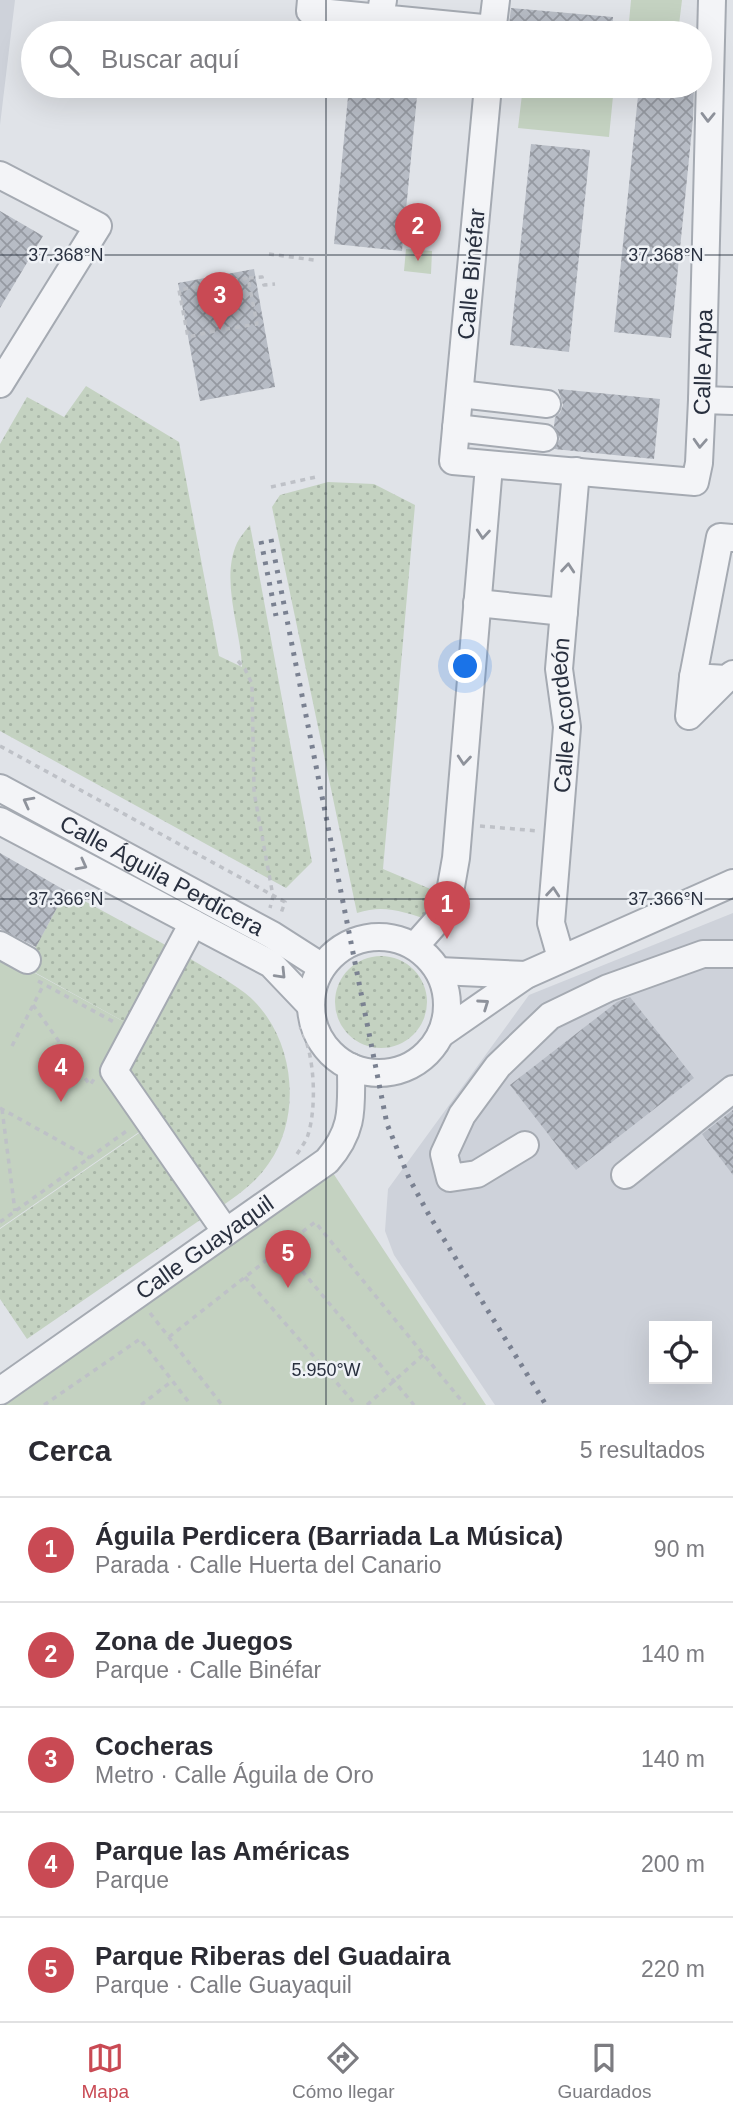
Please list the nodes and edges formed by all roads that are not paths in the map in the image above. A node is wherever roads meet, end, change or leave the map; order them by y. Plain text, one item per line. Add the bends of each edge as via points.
1 (496, 0) edge
2 (712, 0) edge
3 (311, 6) edge
4 (381, 9) edge
5 (442, 21) edge
6 (494, 21) edge
7 (711, 21) edge
8 (487, 98) edge
9 (710, 98) edge
10 (0, 175) edge
11 (0, 384) edge
12 (460, 394) junction
13 (702, 400) junction
14 (733, 401) edge
15 (547, 404) dead end
16 (456, 428) junction
17 (544, 438) dead end
18 (453, 461) joint
19 (489, 466) junction
20 (576, 471) junction
21 (733, 538) edge
22 (477, 603) junction
23 (564, 612) junction
24 (693, 677) junction
25 (729, 677) edge
26 (0, 788) edge
27 (0, 821) edge
28 (731, 889) edge
29 (193, 923) junction
30 (0, 945) edge
31 (415, 946) junction
32 (733, 954) edge
33 (561, 958) junction
34 (323, 967) junction
35 (30, 969) road end
36 (439, 971) junction
37 (526, 975) junction
38 (304, 1014) junction
39 (441, 1034) junction
40 (351, 1067) junction
41 (733, 1089) edge
42 (525, 1145) dead end
43 (625, 1175) dead end
44 (226, 1232) junction
45 (0, 1391) edge

1 - 6 street
2 -> 7 street, Calle Arpa
3 - 4 street
4 - 5 street
8 - 12 street, Calle Binéfar
9 -> 13 street, Calle Arpa
10 - 11 street via 98,226
12 - 15 street
12 - 16 street, Calle Binéfar
13 - 14 street
13 -> 20 street, Calle Arpa via 695,482
16 - 17 street
16 - 18 street, Calle Binéfar
18 - 19 street, Calle Arpa
19 - 20 street, Calle Arpa
19 -> 22 street
23 -> 20 street, Calle Acordeón
21 - 24 street via 719,537
22 - 23 street
22 -> 31 street via 450,892 438,920
33 -> 23 street, Calle Acordeón via 551,923 567,727 559,677
24 - 25 street
24 - 25 street via 689,716
34 -> 26 street, Calle Águila Perdicera via 272,934
27 -> 29 street, Calle Águila Perdicera
28 - 33 street
29 -> 38 street, Calle Águila Perdicera via 271,964
29 - 44 street via 114,1071
30 - 35 street
31 - 34 street via 375,937 355,941
31 - 36 street
32 - 42 street via 703,954 608,988 550,1016 498,1066 462,1115 444,1154 450,1178 477,1174
33 - 37 street
34 - 38 street
36 - 37 street
36 - 39 street via 447,1013
39 -> 37 street
38 - 40 street via 334,1056
39 - 40 street via 412,1065 371,1073
40 - 44 street, Calle Guayaquil via 351,1114 341,1145 327,1161
41 - 43 street
44 - 45 street, Calle Guayaquil

